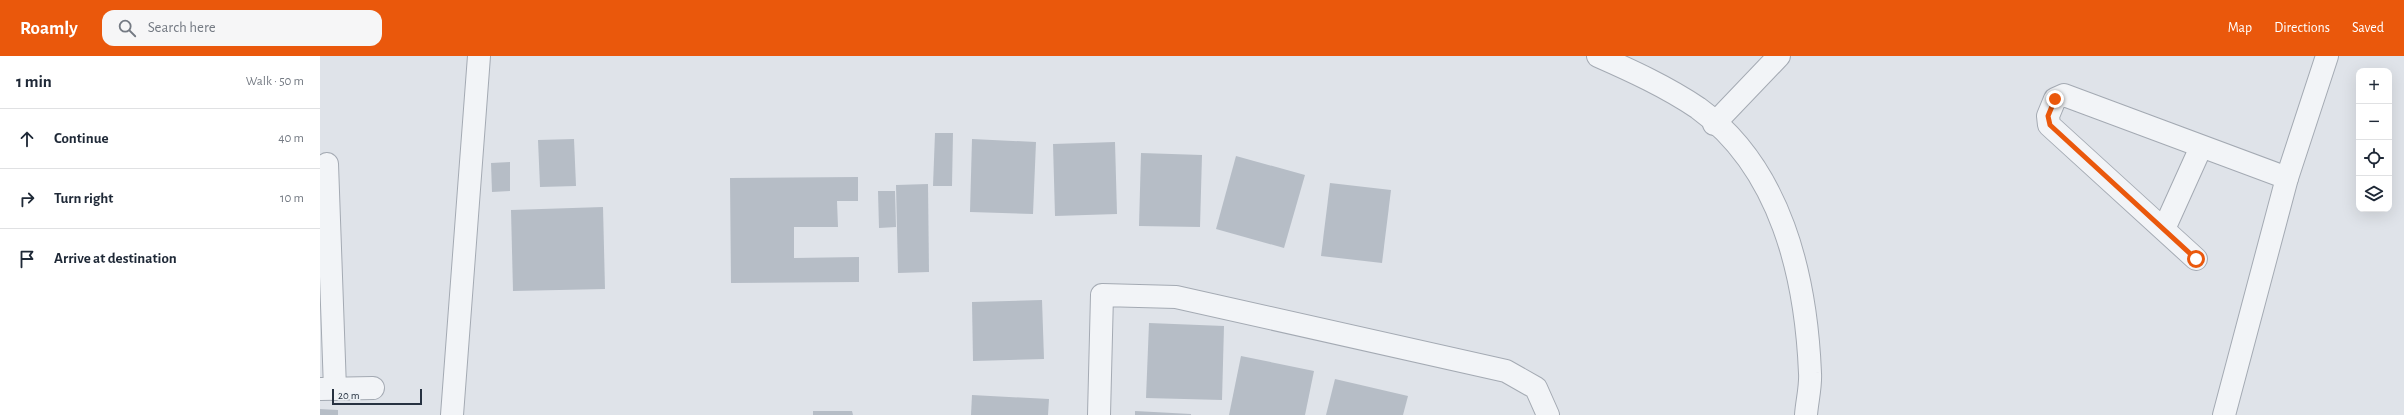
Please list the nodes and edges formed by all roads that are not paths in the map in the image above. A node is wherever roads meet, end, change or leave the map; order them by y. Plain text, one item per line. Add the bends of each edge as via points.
1 (479, 56) edge
2 (1598, 56) edge
3 (1779, 56) edge
4 (2327, 56) edge
5 (1714, 124) junction
6 (2201, 147) junction
7 (327, 164) dead end
8 (2287, 178) junction
9 (2164, 230) junction
10 (2196, 259) dead end
11 (373, 388) dead end
12 (327, 389) edge
13 (452, 415) edge
14 (1099, 415) edge
15 (1548, 415) edge
16 (1806, 415) edge
17 (2224, 415) edge

1 - 13 street
2 - 5 street via 1648,78 1698,109
3 - 5 street
4 - 8 street
5 - 16 street via 1733,140 1762,180 1786,230 1801,287 1810,374
6 - 8 street
6 - 9 street
6 - 9 street via 2064,95 2055,99 2048,116 2050,125
7 - 12 street
8 - 17 street
9 - 10 street
11 - 12 street
14 - 15 street via 1102,295 1176,297 1506,371 1536,388

